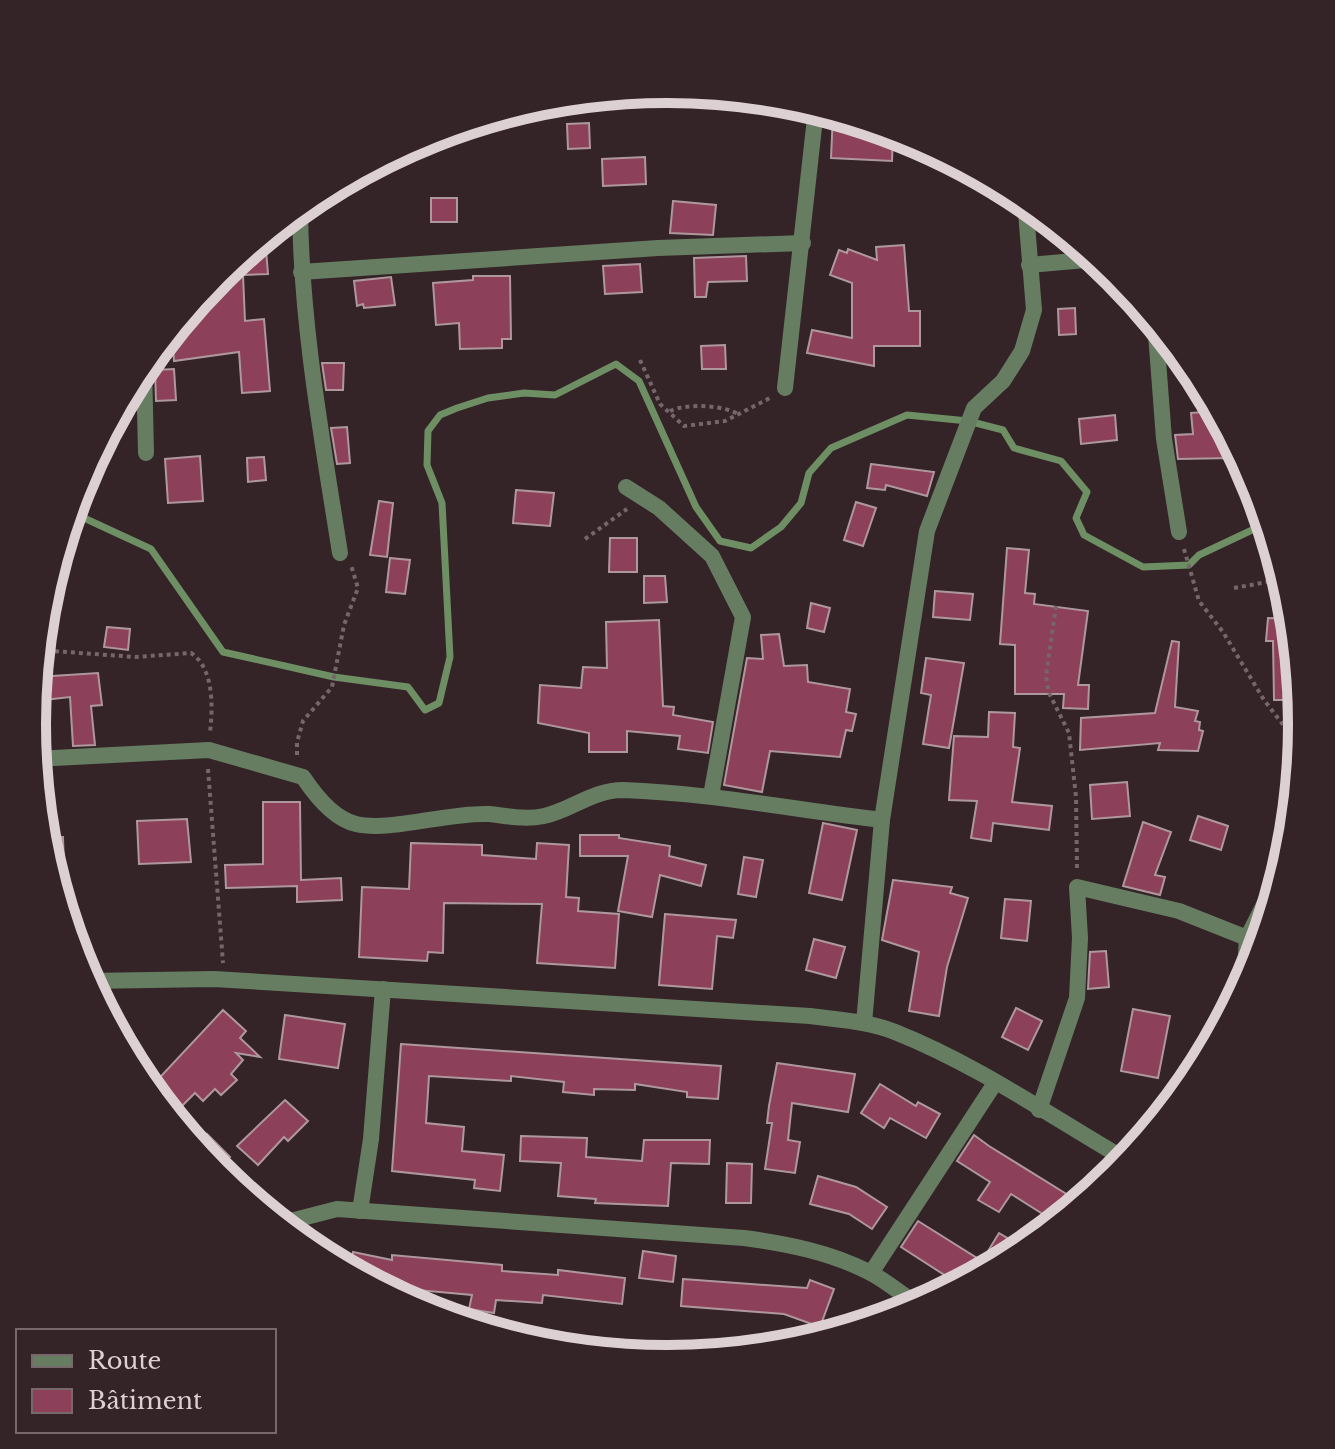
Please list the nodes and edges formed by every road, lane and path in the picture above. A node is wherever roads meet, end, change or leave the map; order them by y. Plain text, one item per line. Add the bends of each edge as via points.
1 (815, 121) edge
2 (1026, 217) edge
3 (300, 223) edge
4 (803, 243) junction
5 (1081, 260) edge
6 (1029, 265) junction
7 (301, 272) junction
8 (1156, 341) edge
9 (640, 360) dead end
10 (785, 388) joint
11 (145, 389) edge
12 (669, 411) junction
13 (740, 415) junction
14 (146, 453) dead end
15 (626, 487) dead end
16 (647, 498) junction
17 (1179, 532) joint
18 (585, 539) dead end
19 (340, 553) joint
20 (1272, 581) edge
21 (1234, 588) dead end
22 (1056, 606) dead end
23 (50, 651) edge
24 (1289, 732) edge
25 (209, 750) junction
26 (47, 758) edge
27 (303, 777) junction
28 (711, 796) junction
29 (882, 820) junction
30 (1077, 887) junction
31 (1259, 914) edge
32 (1247, 938) junction
33 (1246, 950) edge
34 (209, 964) dead end
35 (102, 981) edge
36 (383, 989) junction
37 (864, 1023) junction
38 (995, 1083) junction
39 (1039, 1110) junction
40 (1116, 1154) edge
41 (360, 1211) junction
42 (293, 1220) edge
43 (871, 1273) junction
44 (903, 1300) edge

1 - 4 street
2 - 6 street
3 - 7 street
4 - 7 street via 644,248
4 - 10 street
5 - 6 street
6 - 29 street via 1034,310 1022,351 1003,381 974,408 927,531
7 - 19 street via 311,375
8 - 17 street via 1164,439
9 - 12 path via 660,404
10 - 13 path
11 - 14 street
12 - 13 path via 679,406 728,408
12 - 13 path via 684,426
15 - 16 street
16 - 18 path
16 - 28 street via 712,556 743,617
17 - 24 path via 1199,601
19 - 27 path via 354,569 358,588 344,625 332,687 303,721 297,742
20 - 21 path
22 - 30 path via 1046,676 1069,733
23 - 25 path via 135,657 191,653 203,665 209,689
25 - 26 street
25 - 27 street
25 - 34 path via 223,965
27 - 28 street via 332,811 354,824 372,826 447,816 541,817 566,810 589,795 619,790
28 - 29 street
29 - 37 street
30 - 32 street via 1179,911
30 - 39 street via 1077,998
31 - 32 street
32 - 33 street
35 - 36 street via 214,979
36 - 37 street
36 - 41 street
37 - 38 street via 894,1032
38 - 39 street
38 - 43 street
39 - 40 street
41 - 42 street via 337,1209
41 - 43 street via 744,1238 794,1245
43 - 44 street

